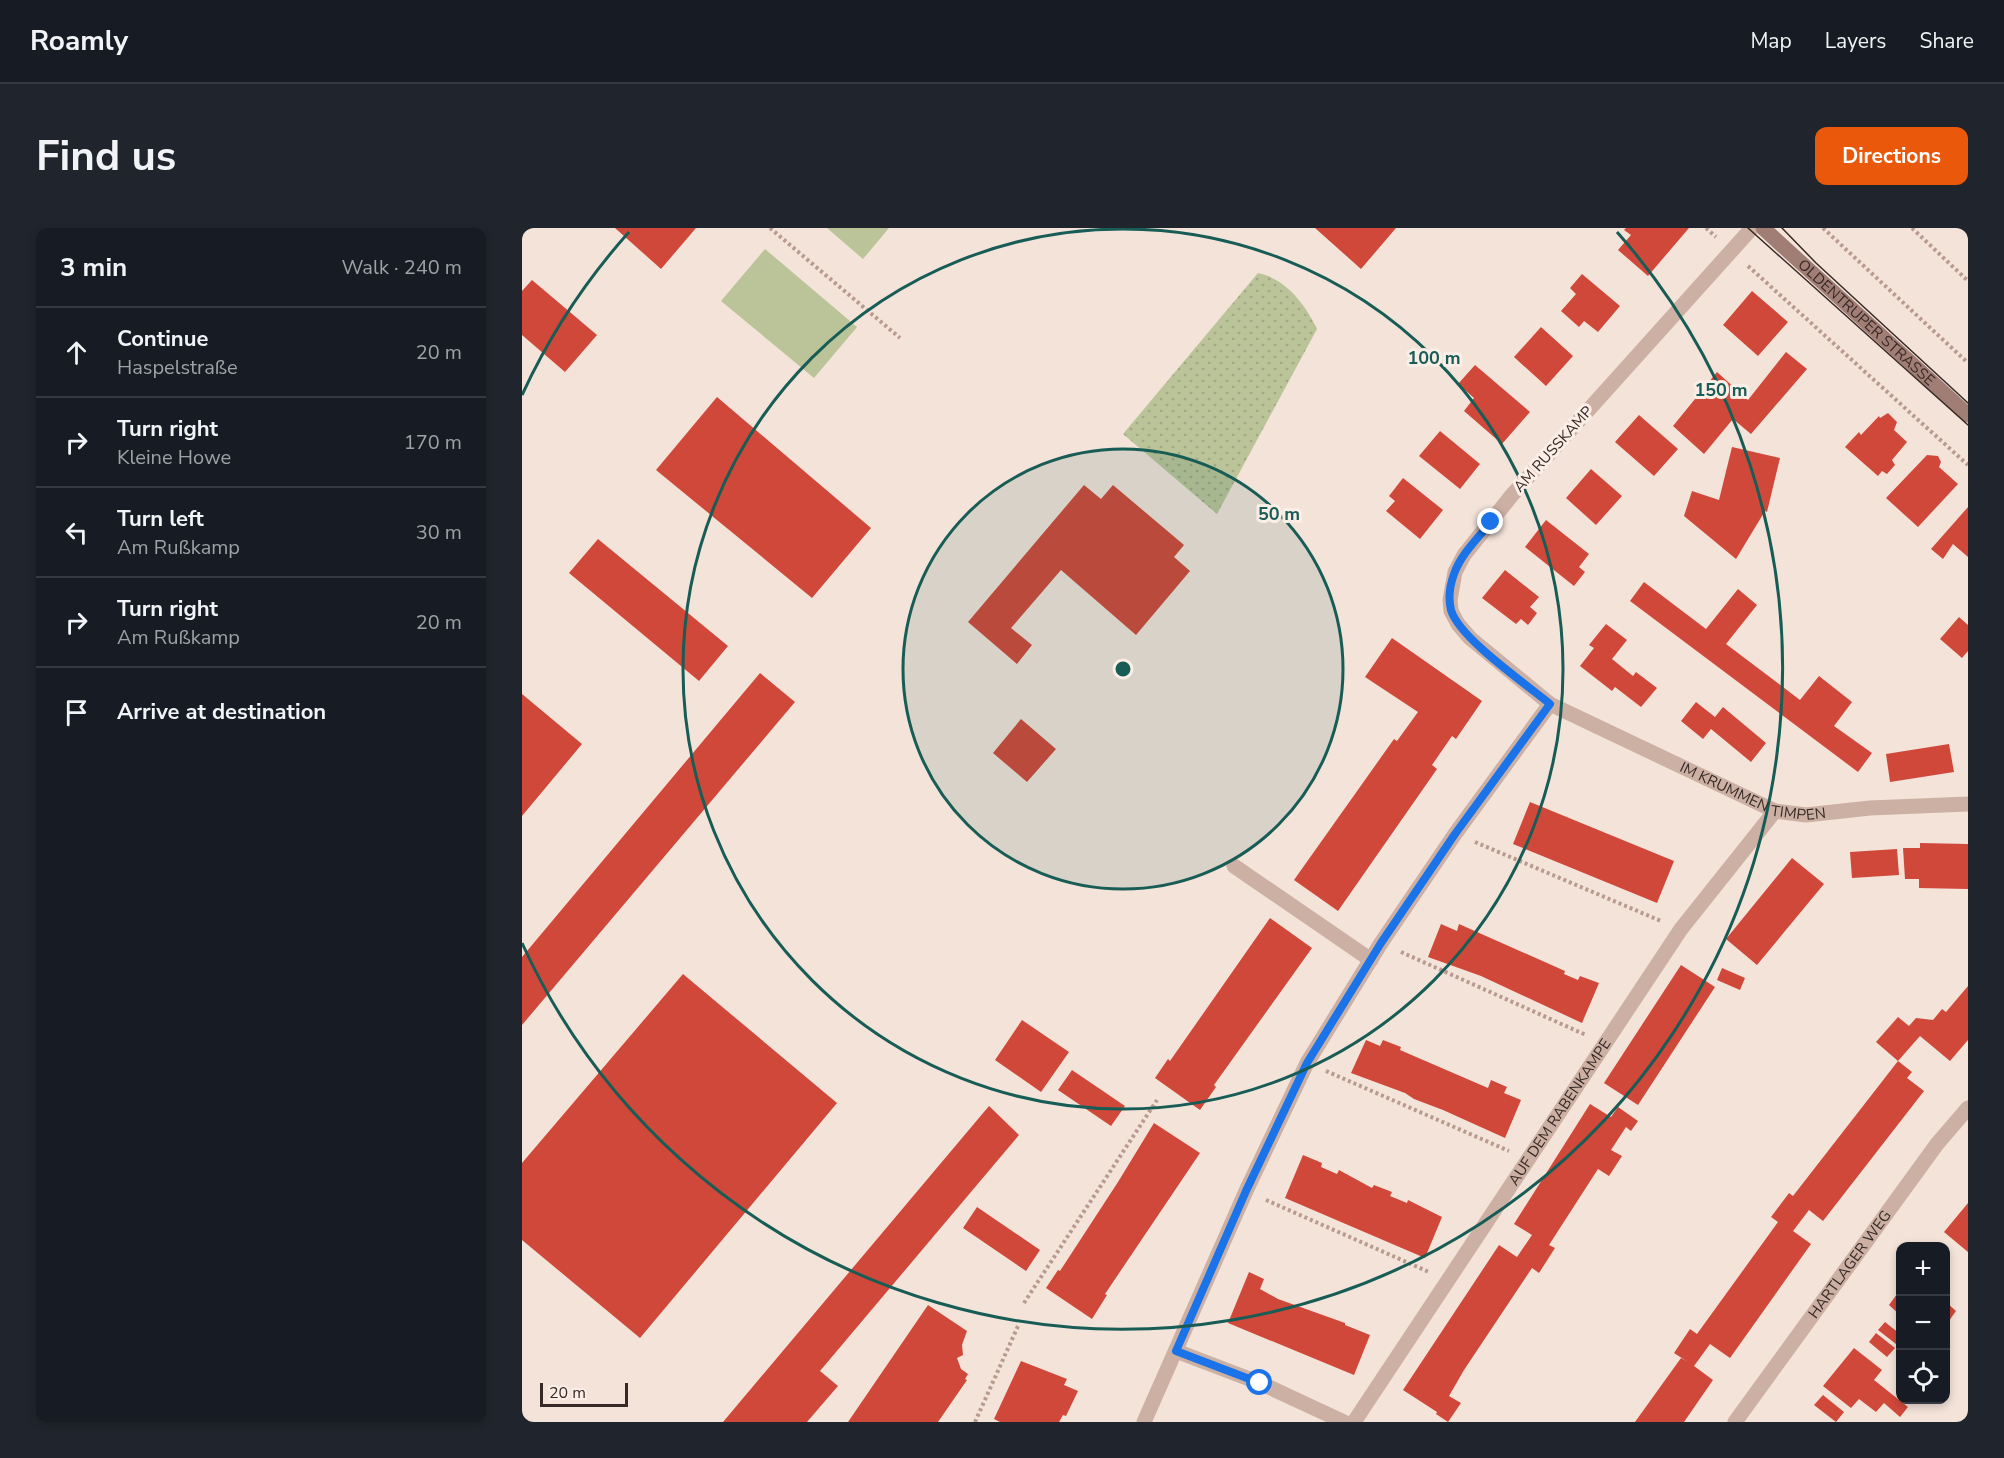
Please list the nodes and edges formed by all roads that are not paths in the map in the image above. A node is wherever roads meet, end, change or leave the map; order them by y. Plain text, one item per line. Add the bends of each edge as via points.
1 (1752, 228) edge
2 (1763, 228) edge
3 (1968, 415) edge
4 (1550, 704) junction
5 (1968, 804) edge
6 (1775, 811) junction
7 (1234, 867) dead end
8 (1371, 960) junction
9 (1968, 1108) edge
10 (1176, 1351) junction
11 (1144, 1422) edge
12 (1344, 1422) edge
13 (1354, 1422) edge
14 (1735, 1422) edge

1 - 4 street, AM RUSSKAMP via 1512,495 1455,572 1450,600 1458,624
2 - 3 street, OLDENTRUPER STRASSE
4 - 6 street, IM KRUMMEN TIMPEN
4 - 8 street via 1455,834
5 - 6 street, IM KRUMMEN TIMPEN via 1870,807 1806,815
6 - 13 street, AUF DEM RABENKAMPE via 1681,929
7 - 8 street
8 - 10 street via 1307,1063
9 - 14 street, HARTLAGER WEG via 1937,1144
10 - 11 street
10 - 12 street via 1260,1383

